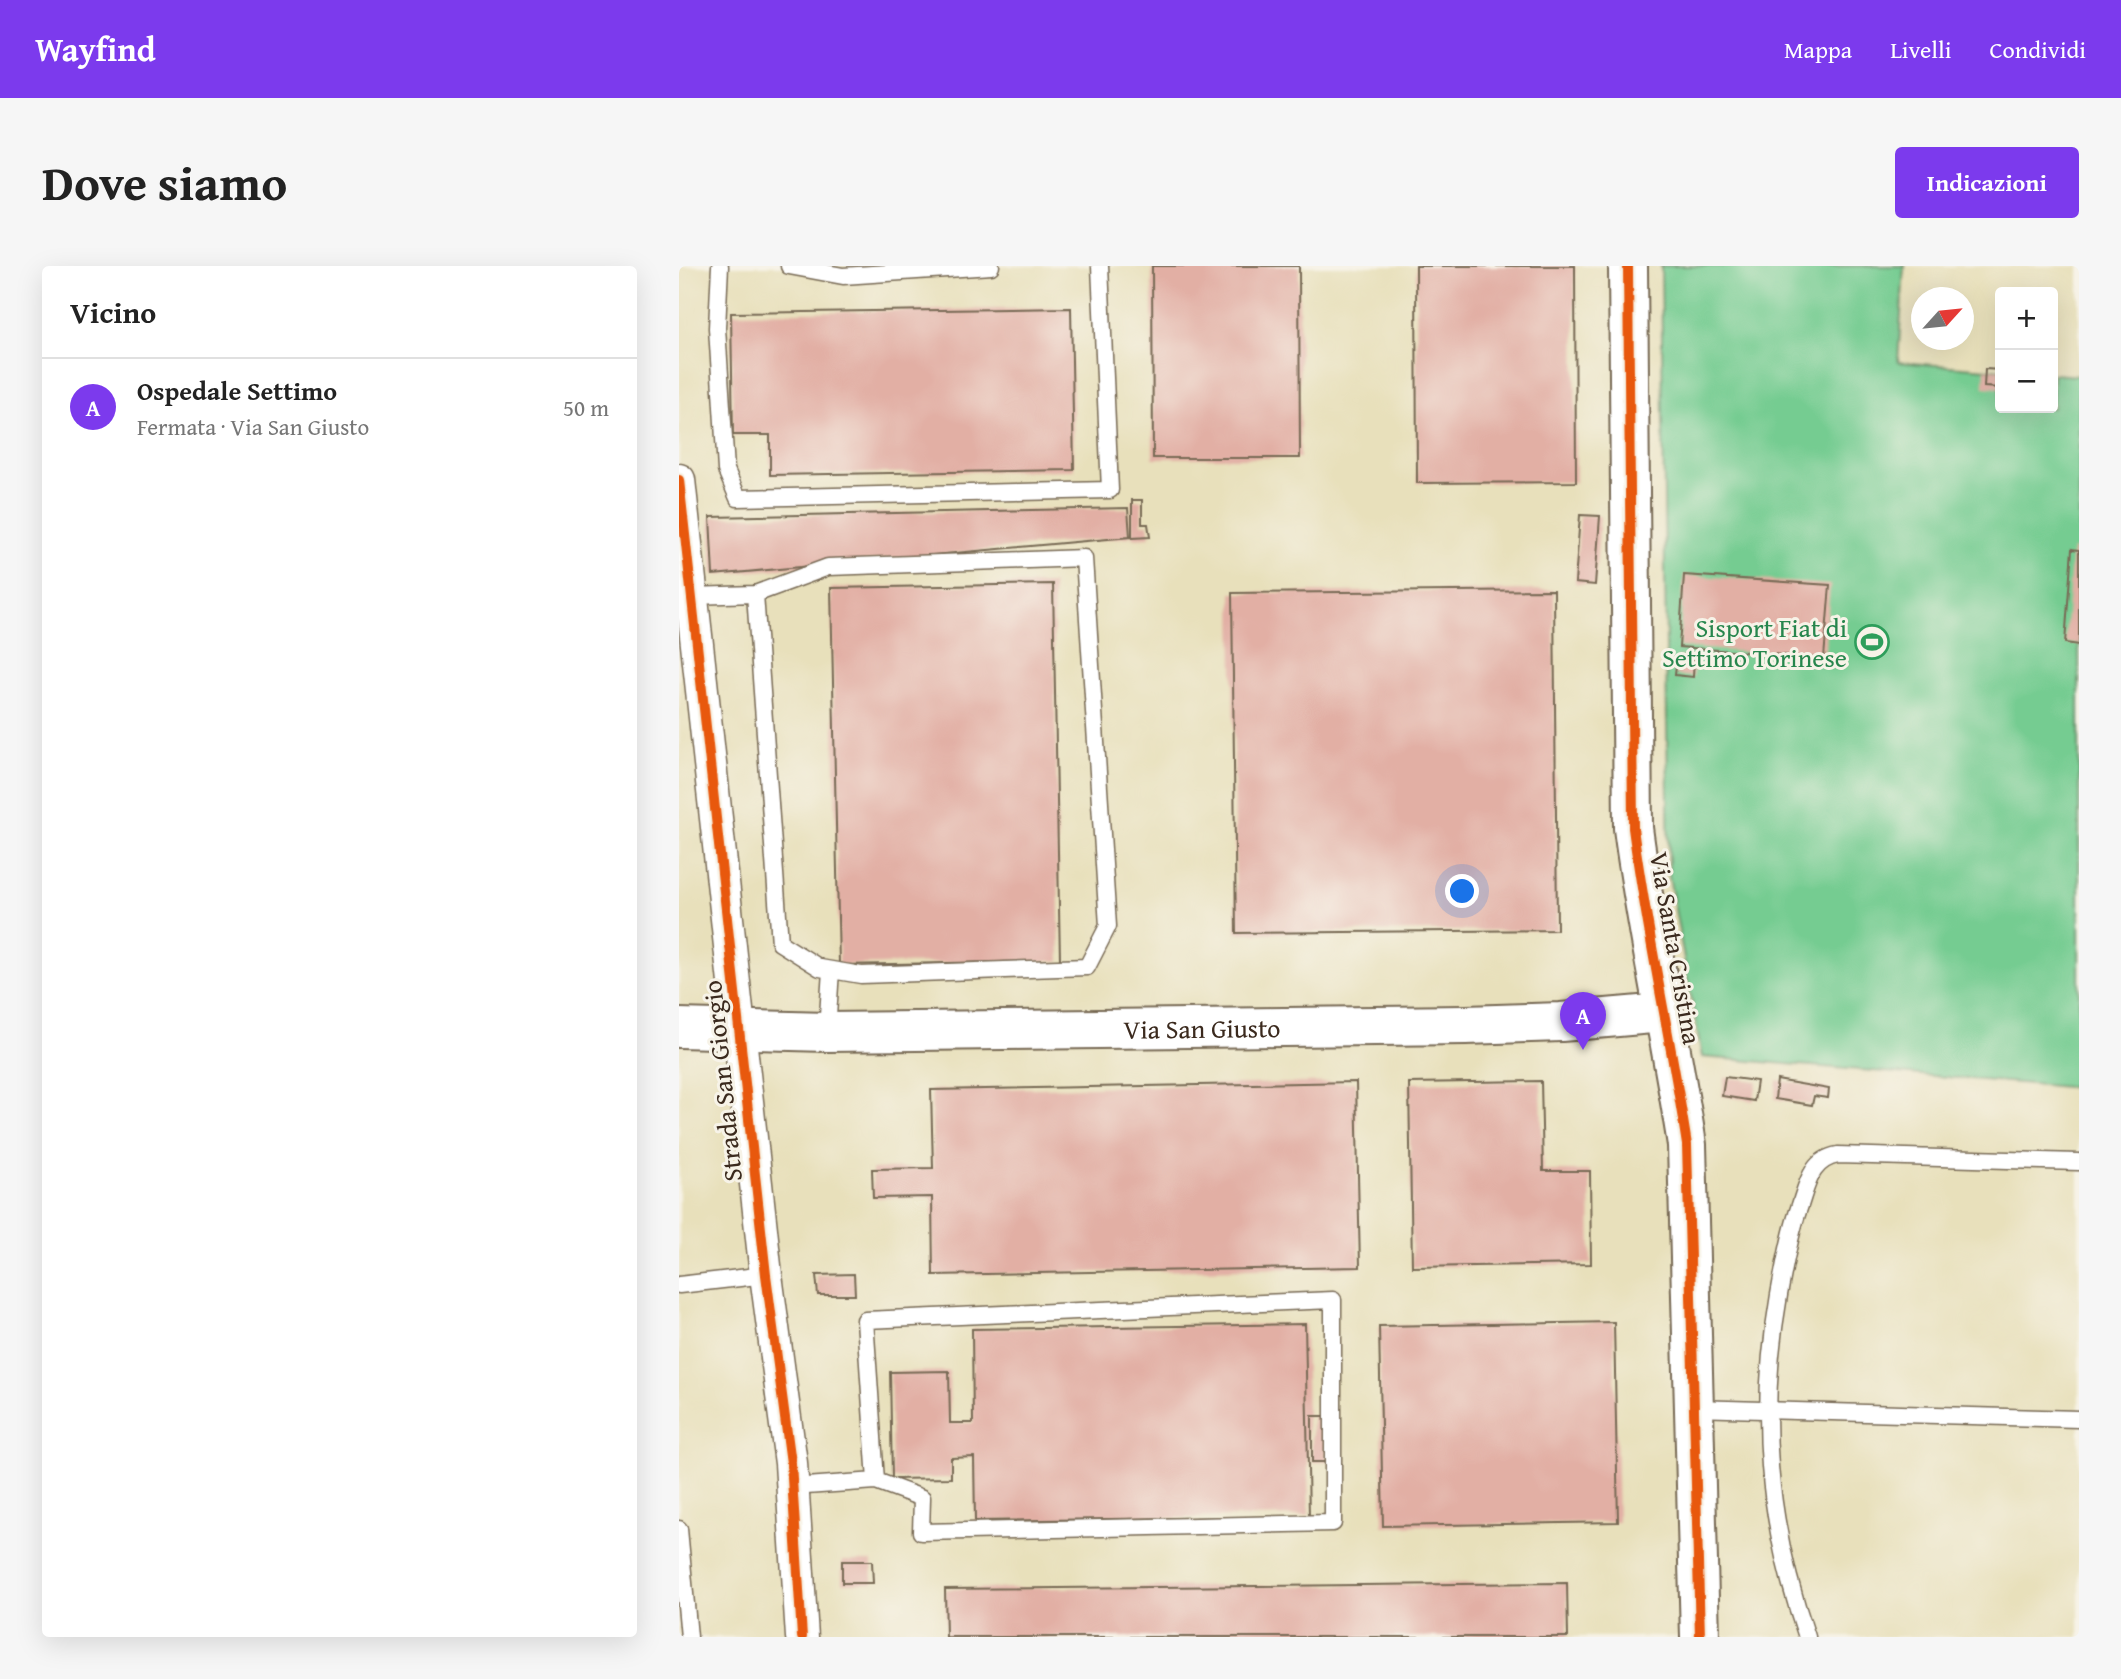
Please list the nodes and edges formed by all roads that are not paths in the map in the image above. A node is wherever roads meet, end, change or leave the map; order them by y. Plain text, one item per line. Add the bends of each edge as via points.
1 (720, 266) edge
2 (789, 266) edge
3 (991, 266) edge
4 (1100, 266) edge
5 (1628, 266) edge
6 (679, 480) edge
7 (755, 594) junction
8 (692, 596) junction
9 (831, 970) junction
10 (1663, 1013) junction
11 (679, 1028) edge
12 (740, 1030) junction
13 (827, 1032) junction
14 (2079, 1162) edge
15 (766, 1275) junction
16 (679, 1285) edge
17 (1694, 1408) junction
18 (1766, 1410) junction
19 (2079, 1419) edge
20 (876, 1481) junction
21 (792, 1487) junction
22 (679, 1530) edge
23 (685, 1628) edge
24 (802, 1637) edge
25 (1700, 1637) edge
26 (1807, 1637) edge

1 - 4 lane via 717,328 726,470 738,498 1110,490
2 - 3 lane via 843,276
5 - 10 street, Via Santa Cristina via 1633,828
6 - 8 street, Strada San Giorgio
7 - 8 lane
7 - 9 lane via 780,943
7 - 9 lane via 828,567 1084,558 1108,926 1087,967 861,975
8 - 12 street, Strada San Giorgio
9 - 13 lane
10 - 13 street, Via San Giusto via 1466,1025
10 - 17 street, Via Santa Cristina via 1687,1145
11 - 12 street, Via San Giusto
12 - 13 street, Via San Giusto
12 - 15 street, Strada San Giorgio
14 - 18 lane via 1824,1157 1809,1178 1783,1273 1767,1373
15 - 16 lane
15 - 21 street, Strada San Giorgio
17 - 18 lane
17 - 25 street, Via Santa Cristina
18 - 19 lane
18 - 26 lane via 1779,1542
20 - 20 lane via 865,1320 1333,1300 1333,1523 921,1532 922,1498
20 - 21 lane
21 - 24 street, Strada San Giorgio
22 - 23 lane

